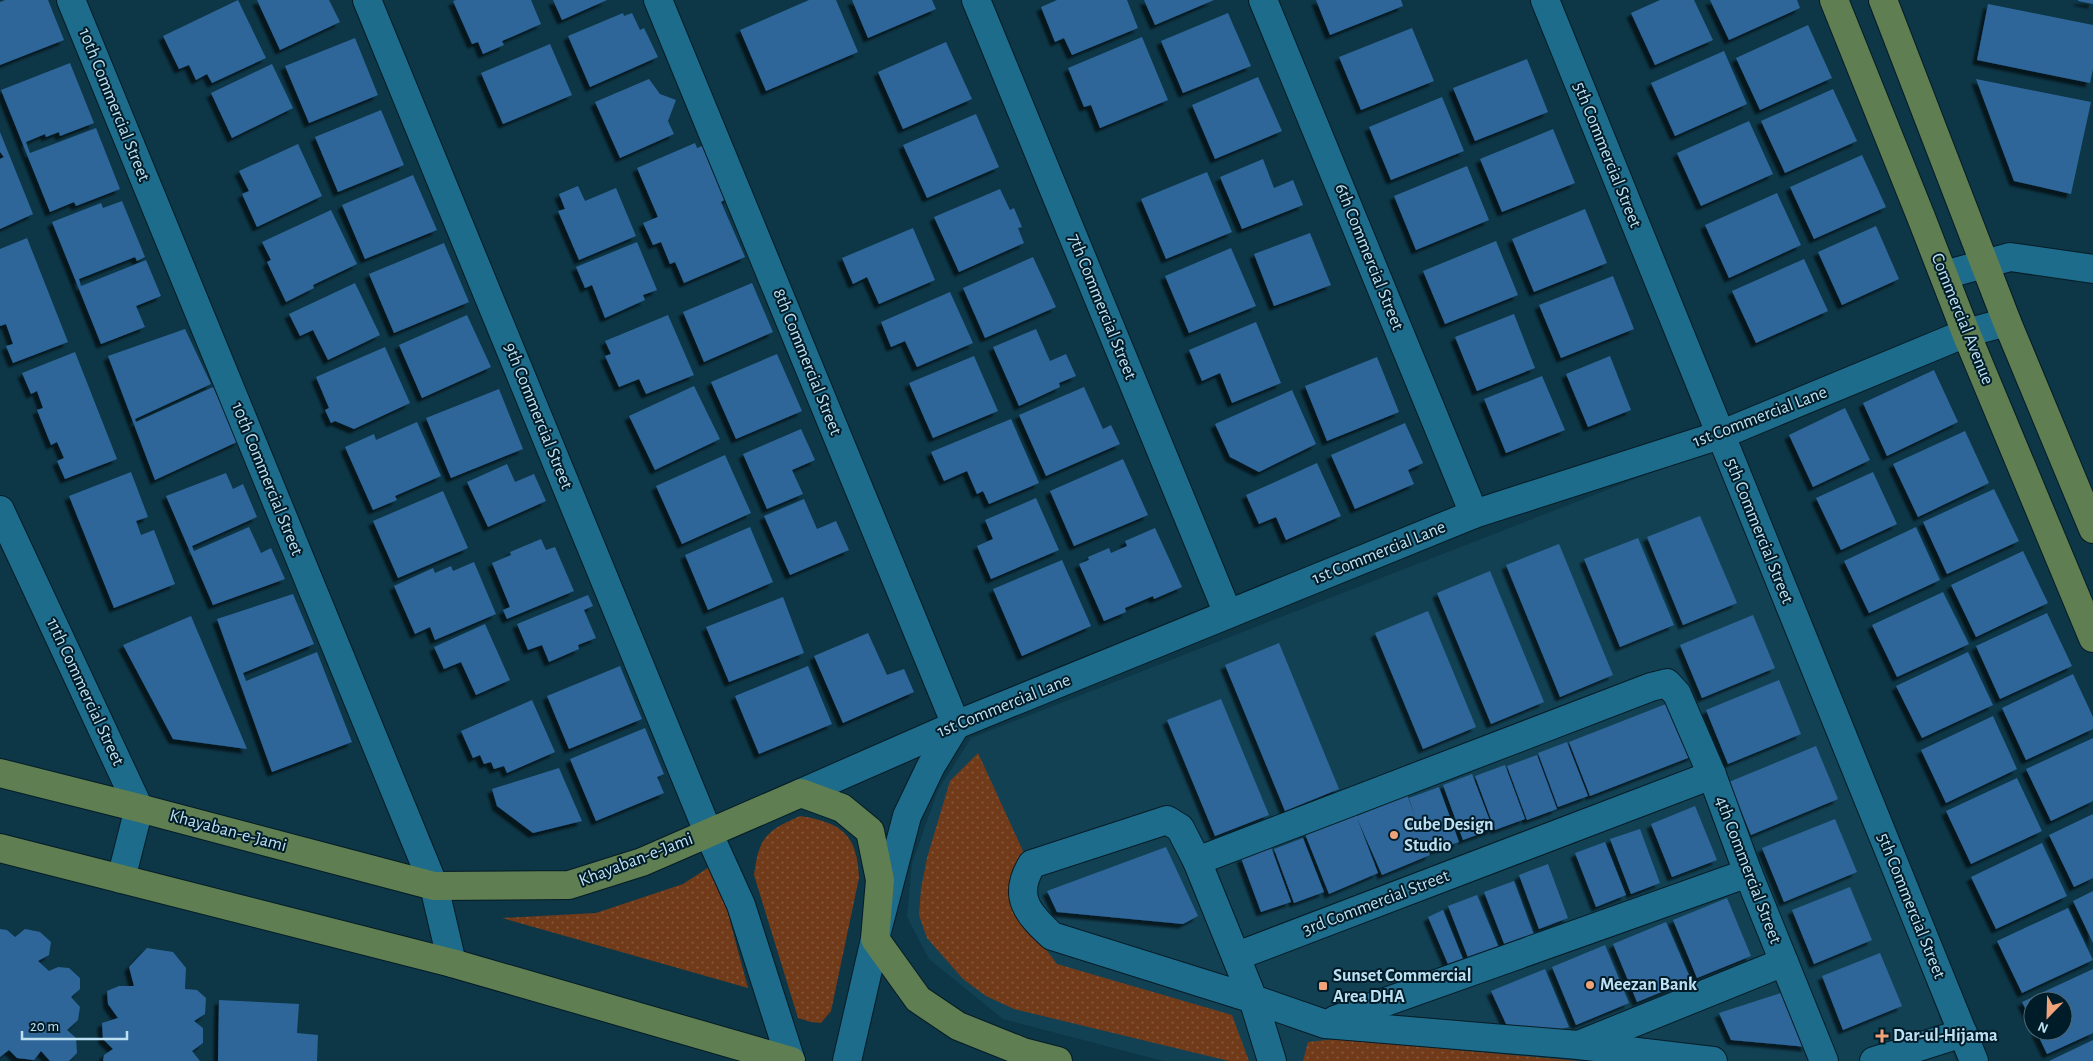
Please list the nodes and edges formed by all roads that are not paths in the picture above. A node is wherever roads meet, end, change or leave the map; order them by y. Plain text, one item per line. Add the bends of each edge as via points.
1 (71, 0) edge
2 (367, 0) edge
3 (658, 0) edge
4 (976, 0) edge
5 (1263, 0) edge
6 (1545, 0) edge
7 (1834, 0) edge
8 (1883, 0) edge
9 (1984, 264) junction
10 (2093, 269) edge
11 (1944, 275) junction
12 (2007, 322) junction
13 (1966, 333) junction
14 (1720, 435) junction
15 (0, 510) edge
16 (1474, 514) junction
17 (2093, 529) edge
18 (1228, 614) junction
19 (2093, 638) edge
20 (956, 725) junction
21 (0, 773) edge
22 (1712, 775) junction
23 (801, 793) junction
24 (139, 808) junction
25 (708, 832) junction
26 (0, 848) edge
27 (1197, 861) junction
28 (1748, 873) junction
29 (121, 879) junction
30 (434, 886) junction
31 (875, 939) junction
32 (1236, 956) junction
33 (1784, 962) junction
34 (452, 963) junction
35 (1253, 999) junction
36 (1325, 1024) junction
37 (1963, 1032) junction
38 (1578, 1045) junction
39 (791, 1061) edge
40 (848, 1061) edge
41 (1058, 1061) edge
42 (1272, 1061) edge
43 (1713, 1061) edge
44 (1824, 1061) edge
45 (1874, 1061) edge
46 (1974, 1061) edge

1 - 30 street, 10th Commercial Street
2 - 25 street, 9th Commercial Street
3 - 20 street, 8th Commercial Street
4 - 18 street, 7th Commercial Street
5 - 16 street, 6th Commercial Street
6 - 14 street, 5th Commercial Street
7 - 11 main road, Commercial Avenue
8 - 9 main road
9 - 10 street via 2010,257
9 - 11 street
9 - 12 main road
11 - 13 main road, Commercial Avenue
12 - 13 street, 1st Commercial Lane
12 - 17 main road
13 - 14 street, 1st Commercial Lane
13 - 19 main road, Commercial Avenue
14 - 16 street, 1st Commercial Lane
14 - 37 street, 5th Commercial Street
15 - 24 street, 11th Commercial Street
16 - 18 street, 1st Commercial Lane
18 - 20 street, 1st Commercial Lane
20 - 23 street, 1st Commercial Lane
20 - 31 street via 931,766 907,816
21 - 24 main road, Khayaban-e-Jami
22 - 27 street, 4th Commercial Street via 1678,694 1667,683
22 - 28 street, 4th Commercial Street
22 - 32 street, 3rd Commercial Street
23 - 25 main road, Khayaban-e-Jami
23 - 31 main road via 842,808 870,831 880,880
24 - 29 street
24 - 30 main road, Khayaban-e-Jami
25 - 30 main road, Khayaban-e-Jami via 642,862 569,885
25 - 39 street, 9th Commercial Street via 740,905
26 - 29 main road
27 - 32 street
27 - 35 street via 1180,828 1167,820 1032,864 1024,876 1022,890 1034,919 1052,936
28 - 33 street, 4th Commercial Street
28 - 36 street
29 - 34 main road
30 - 34 street, 10th Commercial Street
31 - 40 street
31 - 41 main road via 918,998 958,1026 1023,1052
32 - 35 street
33 - 38 street
33 - 44 street, 4th Commercial Street
34 - 39 main road
35 - 36 street
35 - 42 street
36 - 38 street
37 - 45 street
37 - 46 street, 5th Commercial Street
38 - 43 street

